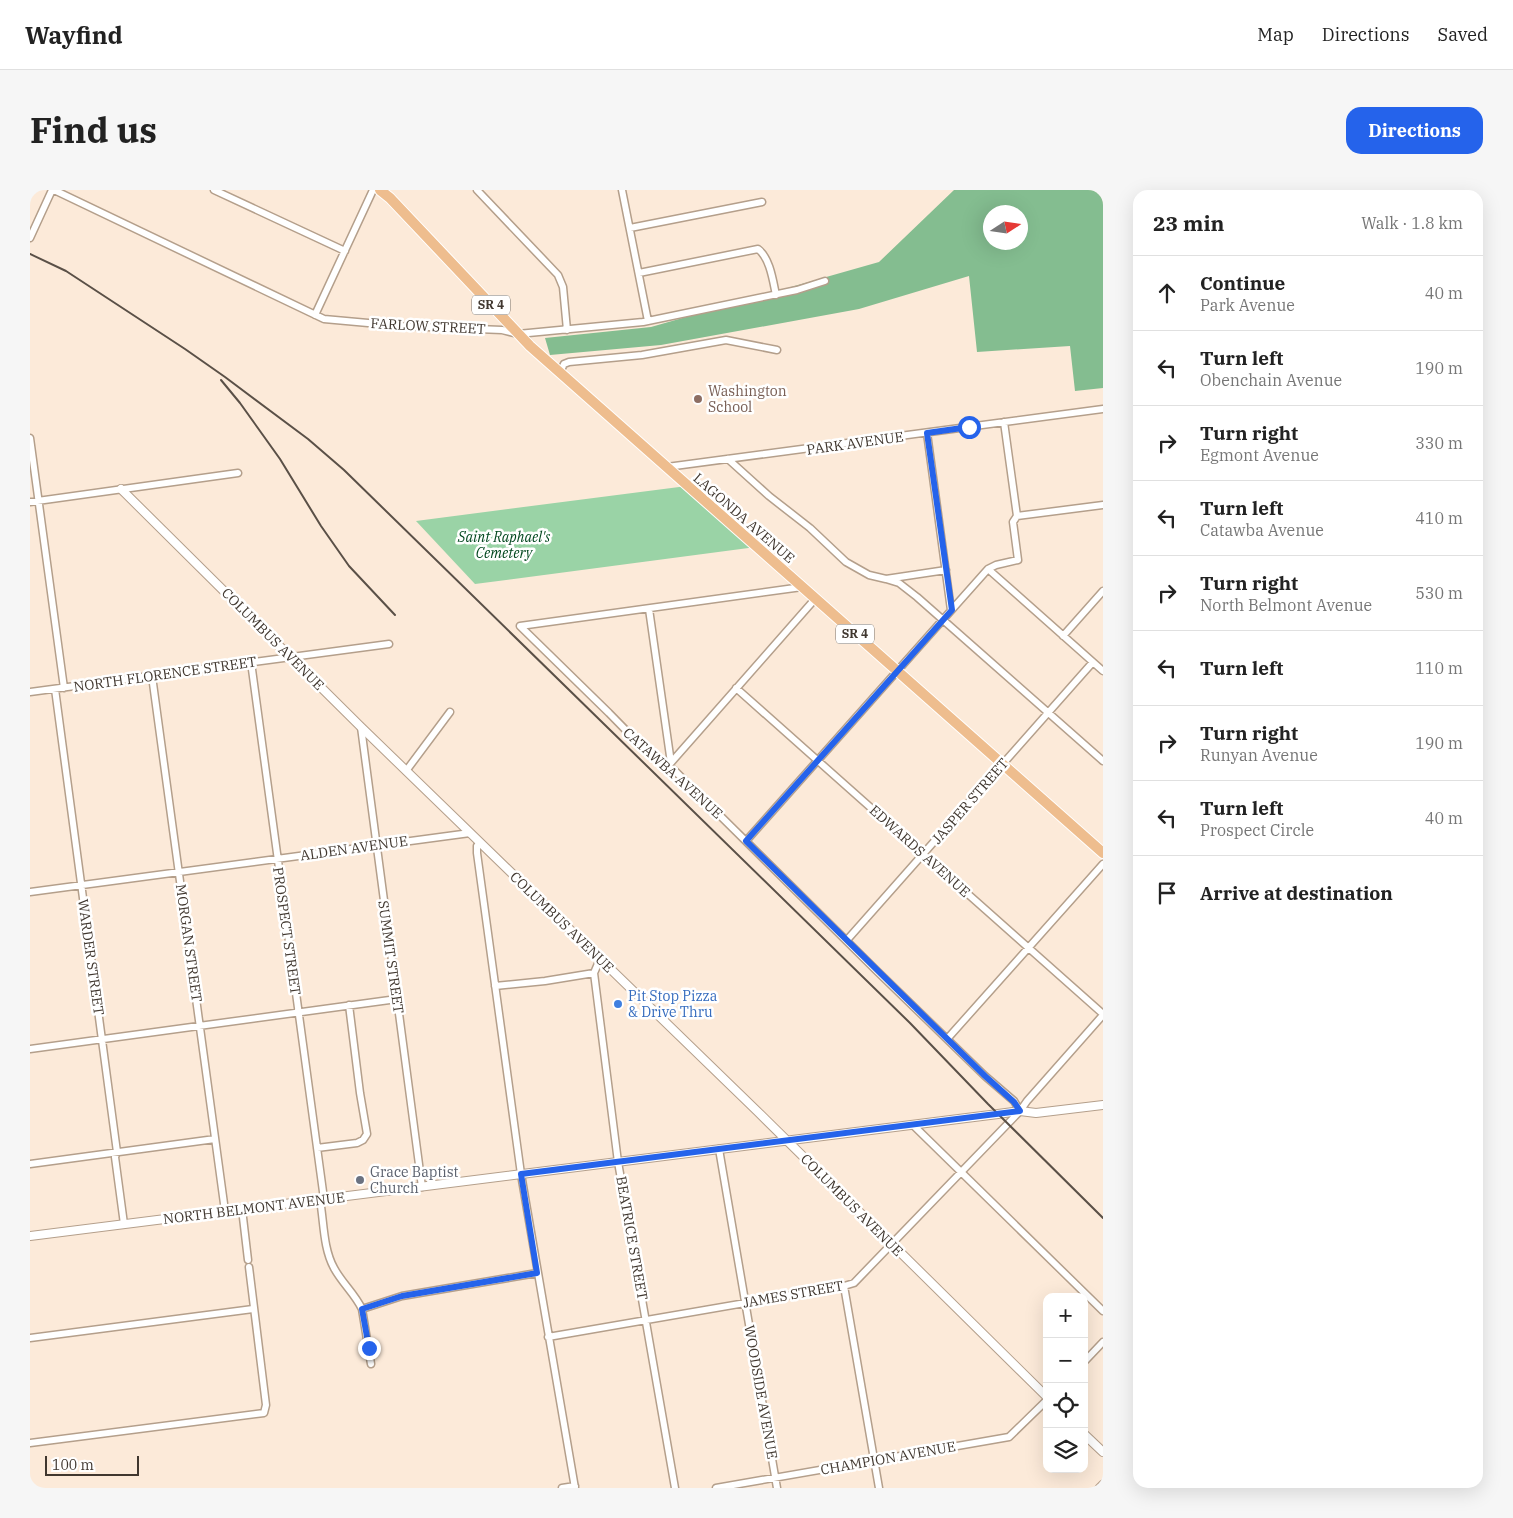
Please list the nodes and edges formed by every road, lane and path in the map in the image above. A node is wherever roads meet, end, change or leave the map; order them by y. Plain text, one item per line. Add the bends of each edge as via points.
1 (53, 190) edge
2 (214, 190) edge
3 (373, 190) edge
4 (380, 190) edge
5 (477, 190) edge
6 (622, 190) edge
7 (762, 202) dead end
8 (630, 228) junction
9 (30, 238) edge
10 (345, 251) junction
11 (639, 273) junction
12 (825, 281) dead end
13 (776, 295) junction
14 (315, 315) junction
15 (648, 321) junction
16 (567, 330) junction
17 (518, 334) junction
18 (778, 350) dead end
19 (560, 372) junction
20 (1103, 409) edge
21 (1004, 422) junction
22 (927, 433) junction
23 (30, 438) edge
24 (728, 459) junction
25 (666, 468) junction
26 (238, 474) dead end
27 (121, 490) junction
28 (39, 501) junction
29 (30, 502) edge
30 (1103, 505) edge
31 (1017, 516) junction
32 (946, 570) junction
33 (988, 570) junction
34 (886, 579) junction
35 (802, 587) junction
36 (1103, 591) edge
37 (815, 599) junction
38 (649, 609) junction
39 (952, 610) junction
40 (943, 620) junction
41 (1063, 636) junction
42 (389, 644) dead end
43 (291, 657) junction
44 (251, 662) junction
45 (1093, 662) junction
46 (897, 671) junction
47 (1103, 671) edge
48 (152, 676) junction
49 (64, 688) junction
50 (736, 688) junction
51 (55, 689) junction
52 (30, 692) edge
53 (450, 712) dead end
54 (1049, 712) junction
55 (361, 727) junction
56 (1103, 760) edge
57 (818, 761) junction
58 (1003, 764) junction
59 (670, 765) junction
60 (406, 771) junction
61 (470, 833) junction
62 (746, 841) junction
63 (480, 842) junction
64 (376, 845) junction
65 (1103, 853) edge
66 (923, 854) junction
67 (278, 858) junction
68 (1103, 864) edge
69 (180, 872) junction
70 (81, 885) junction
71 (30, 892) edge
72 (847, 940) junction
73 (1028, 948) junction
74 (600, 959) junction
75 (594, 973) junction
76 (496, 986) junction
77 (397, 999) junction
78 (349, 1006) junction
79 (298, 1012) junction
80 (1103, 1015) edge
81 (200, 1026) junction
82 (948, 1038) junction
83 (102, 1039) junction
84 (30, 1049) edge
85 (1103, 1105) edge
86 (1020, 1111) junction
87 (913, 1125) junction
88 (215, 1139) junction
89 (787, 1141) junction
90 (317, 1148) junction
91 (719, 1149) junction
92 (117, 1152) junction
93 (618, 1162) junction
94 (30, 1164) edge
95 (962, 1173) junction
96 (521, 1174) junction
97 (422, 1187) junction
98 (322, 1201) junction
99 (242, 1209) junction
100 (225, 1211) junction
101 (124, 1224) junction
102 (30, 1236) edge
103 (892, 1245) junction
104 (537, 1273) junction
105 (844, 1286) junction
106 (745, 1303) junction
107 (253, 1309) junction
108 (362, 1309) junction
109 (1103, 1311) edge
110 (646, 1320) junction
111 (548, 1337) junction
112 (30, 1338) edge
113 (1103, 1342) edge
114 (1088, 1358) edge
115 (371, 1364) dead end
116 (1043, 1395) edge
117 (1043, 1403) edge
118 (1088, 1438) edge
119 (30, 1443) edge
120 (1103, 1452) edge
121 (874, 1460) junction
122 (775, 1477) junction
123 (1103, 1484) edge
124 (575, 1487) edge
125 (562, 1488) edge
126 (675, 1488) edge
127 (716, 1488) edge
128 (777, 1488) edge
129 (879, 1488) edge
130 (1099, 1488) edge

1 - 9 street
1 - 14 street, FARLOW STREET
2 - 10 street
3 - 10 street
4 - 17 main road, LAGONDA AVENUE / SR 4
5 - 16 street via 558,275 563,287
6 - 8 street
7 - 8 street
8 - 11 street
10 - 14 street
11 - 13 street via 758,249 766,260
11 - 15 street
12 - 13 street, FARLOW STREET
13 - 15 street, FARLOW STREET
14 - 17 street, FARLOW STREET via 324,319 502,330
15 - 16 street, FARLOW STREET
16 - 17 street, FARLOW STREET
17 - 19 main road, LAGONDA AVENUE / SR 4
18 - 19 street via 726,340 642,355 569,362
19 - 25 main road, LAGONDA AVENUE / SR 4
20 - 21 street, PARK AVENUE
21 - 22 street, PARK AVENUE
21 - 31 street
22 - 24 street, PARK AVENUE
22 - 32 street
23 - 28 street
24 - 25 street, PARK AVENUE
24 - 34 street via 846,562 869,575
25 - 35 main road, LAGONDA AVENUE / SR 4
26 - 27 street
27 - 28 street
27 - 43 street, COLUMBUS AVENUE
28 - 29 street
28 - 49 street
30 - 31 street
31 - 33 street via 1013,522 1018,560
32 - 34 street
32 - 39 street
33 - 39 street
33 - 41 street
34 - 40 street via 899,583
35 - 37 main road, LAGONDA AVENUE / SR 4
35 - 38 street
36 - 41 street
37 - 46 main road, LAGONDA AVENUE / SR 4
37 - 50 street
38 - 59 street
38 - 59 street, CATAWBA AVENUE via 520,626 653,758 661,764
39 - 40 street
40 - 46 street
40 - 54 street
41 - 45 street
42 - 43 street, NORTH FLORENCE STREET
43 - 44 street, NORTH FLORENCE STREET
43 - 55 street, COLUMBUS AVENUE
44 - 48 street, NORTH FLORENCE STREET
44 - 67 street, PROSPECT STREET
45 - 47 street
45 - 54 street, JASPER STREET
46 - 57 street
46 - 58 main road, LAGONDA AVENUE / SR 4
48 - 49 street, NORTH FLORENCE STREET
48 - 69 street, MORGAN STREET
49 - 51 street, NORTH FLORENCE STREET
50 - 57 street, EDWARDS AVENUE
50 - 59 street
51 - 52 street, NORTH FLORENCE STREET
51 - 70 street, WARDER STREET
53 - 60 street
54 - 56 street
54 - 58 street, JASPER STREET
55 - 60 street, COLUMBUS AVENUE
55 - 64 street, SUMMIT STREET
57 - 62 street
57 - 66 street, EDWARDS AVENUE
58 - 65 main road, LAGONDA AVENUE / SR 4
58 - 66 street, JASPER STREET
59 - 62 street, CATAWBA AVENUE
60 - 61 street, COLUMBUS AVENUE
61 - 63 street, COLUMBUS AVENUE
61 - 64 street, ALDEN AVENUE
62 - 72 street, CATAWBA AVENUE
63 - 74 street, COLUMBUS AVENUE
63 - 76 street via 477,853
64 - 67 street, ALDEN AVENUE
64 - 77 street, SUMMIT STREET
66 - 72 street, JASPER STREET
66 - 73 street, EDWARDS AVENUE
67 - 69 street, ALDEN AVENUE
67 - 79 street, PROSPECT STREET
68 - 73 street
69 - 70 street, ALDEN AVENUE
69 - 81 street, MORGAN STREET
70 - 71 street, ALDEN AVENUE
70 - 83 street, WARDER STREET
72 - 82 street, CATAWBA AVENUE
73 - 80 street, EDWARDS AVENUE
73 - 82 street
74 - 75 street
74 - 89 street, COLUMBUS AVENUE
75 - 76 street
75 - 93 street, BEATRICE STREET
76 - 96 street
77 - 78 street
77 - 97 street, SUMMIT STREET
78 - 79 street
78 - 90 street via 367,1134 358,1143
79 - 81 street
79 - 90 street, PROSPECT STREET
80 - 86 street, JAMES STREET
81 - 83 street
81 - 88 street, MORGAN STREET
82 - 86 street, CATAWBA AVENUE
83 - 84 street
83 - 92 street, WARDER STREET
85 - 86 street, NORTH BELMONT AVENUE via 1036,1113
86 - 87 street, NORTH BELMONT AVENUE
86 - 95 street, JAMES STREET
87 - 89 street, NORTH BELMONT AVENUE
87 - 95 street
88 - 92 street
88 - 100 street, MORGAN STREET
89 - 91 street, NORTH BELMONT AVENUE
89 - 103 street, COLUMBUS AVENUE
90 - 98 street, PROSPECT STREET
91 - 93 street, NORTH BELMONT AVENUE
91 - 106 street, WOODSIDE AVENUE
92 - 94 street
92 - 101 street, WARDER STREET
93 - 96 street, NORTH BELMONT AVENUE
93 - 110 street, BEATRICE STREET
95 - 103 street, JAMES STREET
95 - 109 street
96 - 97 street, NORTH BELMONT AVENUE
96 - 104 street
97 - 98 street, NORTH BELMONT AVENUE
98 - 99 street, NORTH BELMONT AVENUE
98 - 108 street, PROSPECT STREET via 329,1258
99 - 100 street, NORTH BELMONT AVENUE
99 - 107 street
100 - 101 street, NORTH BELMONT AVENUE
101 - 102 street, NORTH BELMONT AVENUE
103 - 105 street, JAMES STREET via 856,1281
103 - 116 street, COLUMBUS AVENUE
104 - 108 street via 402,1296
104 - 111 street
105 - 106 street, JAMES STREET
105 - 121 street
106 - 110 street, JAMES STREET
106 - 122 street, WOODSIDE AVENUE
107 - 112 street
107 - 119 street via 266,1405 260,1414
108 - 115 street
110 - 111 street, JAMES STREET
110 - 126 street, BEATRICE STREET
111 - 124 street
113 - 114 street
117 - 121 street, CHAMPION AVENUE via 1009,1437
118 - 120 street
121 - 122 street, CHAMPION AVENUE
121 - 129 street
122 - 127 street, CHAMPION AVENUE
122 - 128 street, WOODSIDE AVENUE
123 - 130 street
124 - 125 street

